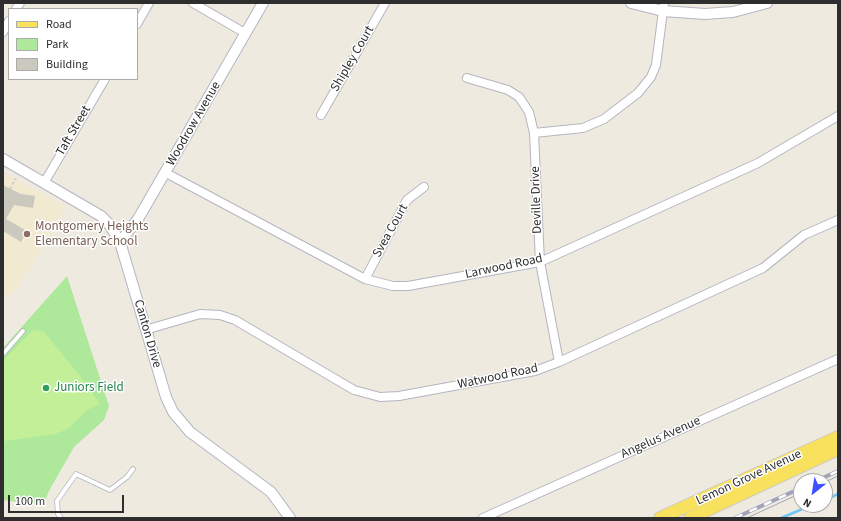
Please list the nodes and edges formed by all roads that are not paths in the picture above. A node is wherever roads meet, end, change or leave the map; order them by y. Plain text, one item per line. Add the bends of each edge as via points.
1 (149, 3) edge
2 (193, 3) edge
3 (263, 3) edge
4 (385, 3) edge
5 (631, 3) edge
6 (767, 3) edge
7 (664, 7) edge
8 (138, 22) edge
9 (8, 23) edge
10 (3, 32) edge
11 (245, 33) junction
12 (467, 78) dead end
13 (104, 80) edge
14 (321, 115) dead end
15 (838, 116) edge
16 (534, 133) junction
17 (3, 159) edge
18 (166, 173) junction
19 (44, 182) junction
20 (424, 187) dead end
21 (838, 220) edge
22 (120, 242) junction
23 (540, 262) junction
24 (364, 279) junction
25 (145, 330) junction
26 (23, 331) dead end
27 (3, 354) edge
28 (838, 359) edge
29 (559, 362) junction
30 (838, 436) edge
31 (838, 449) edge
32 (133, 469) dead end
33 (61, 518) edge
34 (290, 518) edge
35 (483, 518) edge
36 (660, 518) edge
37 (690, 518) edge

1 - 8 street
2 - 11 street
3 - 11 street, Woodrow Avenue
4 - 14 street, Shipley Court
5 - 7 street
6 - 7 street via 719,13 691,14
7 - 16 street via 656,65 651,77 638,93 604,119 583,128
9 - 10 street
11 - 18 street, Woodrow Avenue
12 - 16 street, Deville Drive via 502,87 519,97 529,112
13 - 19 street, Taft Street
15 - 23 street, Larwood Road via 758,163
16 - 23 street, Deville Drive
17 - 19 street, Canton Drive
18 - 22 street, Woodrow Avenue via 138,219
18 - 24 street, Larwood Road
19 - 22 street, Canton Drive via 101,216 110,224
20 - 24 street, Svea Court via 407,200
21 - 29 street, Watwood Road via 804,235 763,268
22 - 25 street, Canton Drive
23 - 24 street, Larwood Road via 408,286 393,286
23 - 29 street, Deville Drive
25 - 29 street, Watwood Road via 200,314 235,320 354,390 380,397 399,396 535,371
25 - 34 street, Canton Drive via 166,397 179,421 264,487 276,498
26 - 27 lane
28 - 35 street, Angelus Avenue
30 - 36 main road, Lemon Grove Avenue
31 - 37 main road, Lemon Grove Avenue
32 - 33 lane via 110,490 76,474 57,501 58,514

